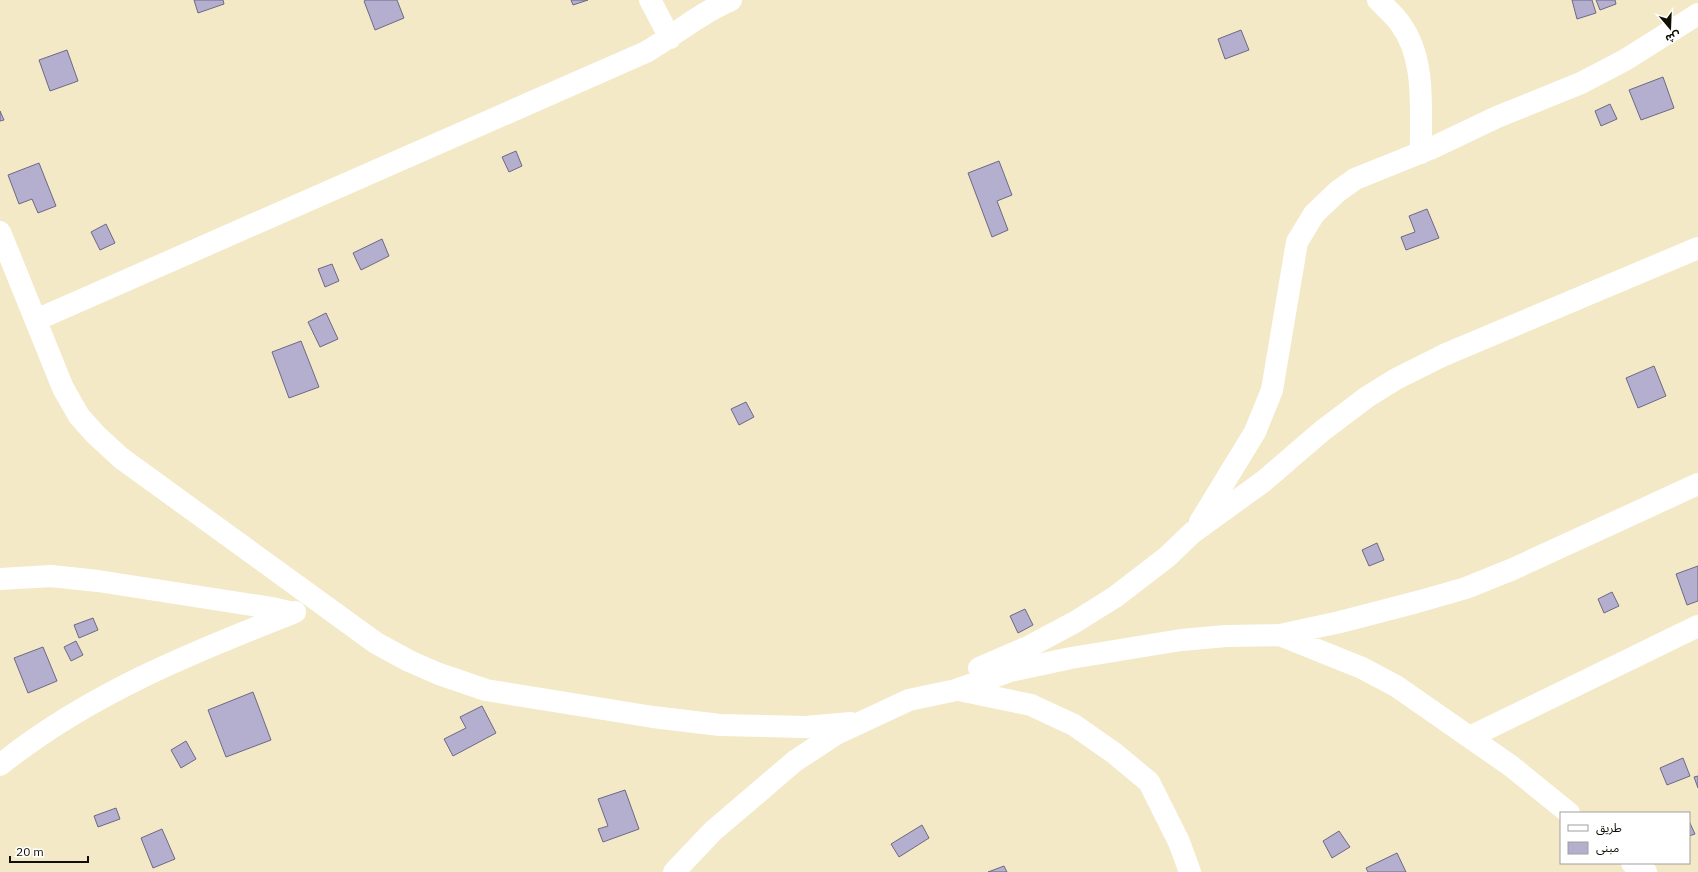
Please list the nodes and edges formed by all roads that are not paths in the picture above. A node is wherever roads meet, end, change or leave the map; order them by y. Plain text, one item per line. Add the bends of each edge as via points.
1 (650, 0) edge
2 (731, 0) edge
3 (1378, 0) edge
4 (1698, 14) edge
5 (670, 38) junction
6 (1421, 152) junction
7 (0, 232) edge
8 (1698, 248) edge
9 (36, 320) junction
10 (1698, 484) edge
11 (1192, 533) junction
12 (0, 579) edge
13 (317, 601) junction
14 (292, 613) junction
15 (1698, 626) edge
16 (1280, 635) junction
17 (956, 690) junction
18 (909, 700) junction
19 (864, 721) junction
20 (1470, 737) junction
21 (0, 765) edge
22 (1568, 812) edge
23 (1634, 864) edge
24 (674, 872) edge
25 (1190, 872) edge
26 (1646, 872) edge

1 - 5 street
2 - 5 street via 697,18
3 - 6 street via 1399,22 1413,46 1420,74
4 - 6 street via 1625,60 1581,83 1497,117
5 - 9 street via 646,52
6 - 11 street via 1355,179 1337,192 1311,220 1297,242 1272,390 1266,408 1256,432
7 - 9 street
8 - 11 street via 1451,352 1396,379 1367,397 1322,431 1264,481
9 - 13 street via 63,388 79,416 95,434 121,458
10 - 16 street via 1466,588 1360,617
11 - 18 street via 1145,575 1075,622 1030,646
12 - 14 street via 51,576 98,581
13 - 14 street
13 - 19 street via 376,643 409,661 486,690 720,726 805,727
14 - 21 street via 209,646 102,696 29,741
15 - 20 street
16 - 17 street via 1226,636 1130,648 1010,671
16 - 20 street via 1362,668 1396,686
17 - 18 street
17 - 25 street via 1031,705 1074,725 1114,753 1149,782 1179,842
18 - 19 street
19 - 24 street via 836,734 795,761 713,832
20 - 22 street
23 - 26 street

